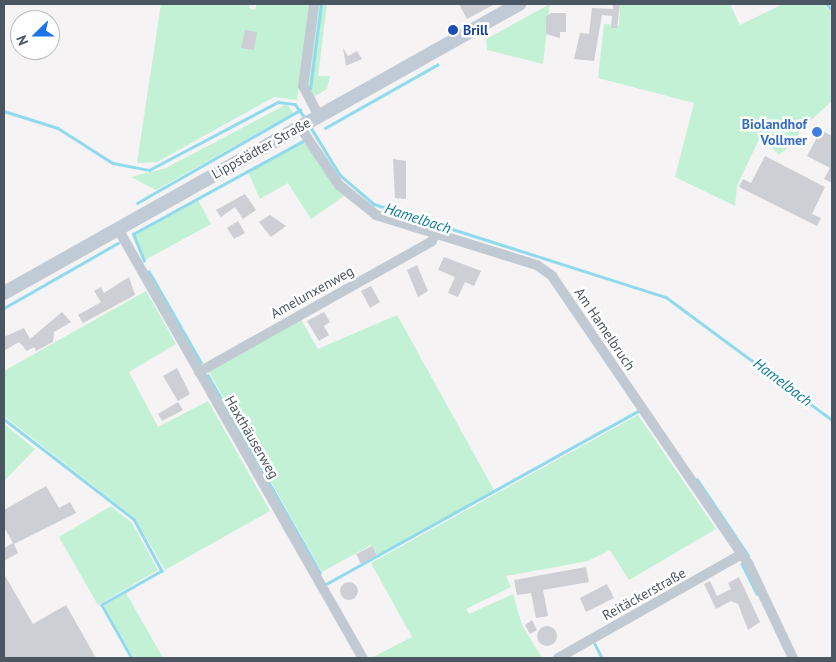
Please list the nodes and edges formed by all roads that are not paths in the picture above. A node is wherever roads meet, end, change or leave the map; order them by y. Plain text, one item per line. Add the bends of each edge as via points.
1 (314, 4) edge
2 (519, 4) edge
3 (308, 122) junction
4 (118, 229) junction
5 (435, 234) junction
6 (4, 293) edge
7 (199, 372) junction
8 (742, 554) junction
9 (363, 658) edge
10 (558, 658) edge
11 (793, 658) edge

1 - 3 street, Am Hamelbruch via 303,86
2 - 3 street, Lippstädter Straße
3 - 4 street, Lippstädter Straße
3 - 5 street, Am Hamelbruch via 330,175 354,200 376,215
4 - 6 street, Lippstädter Straße
4 - 7 street, Haxthäuserweg
5 - 7 street, Amelunxenweg via 432,241
5 - 8 street, Am Hamelbruch via 537,265 552,276
7 - 9 street, Haxthäuserweg
8 - 10 street, Reitäckerstraße
8 - 11 street, Am Hamelbruch

